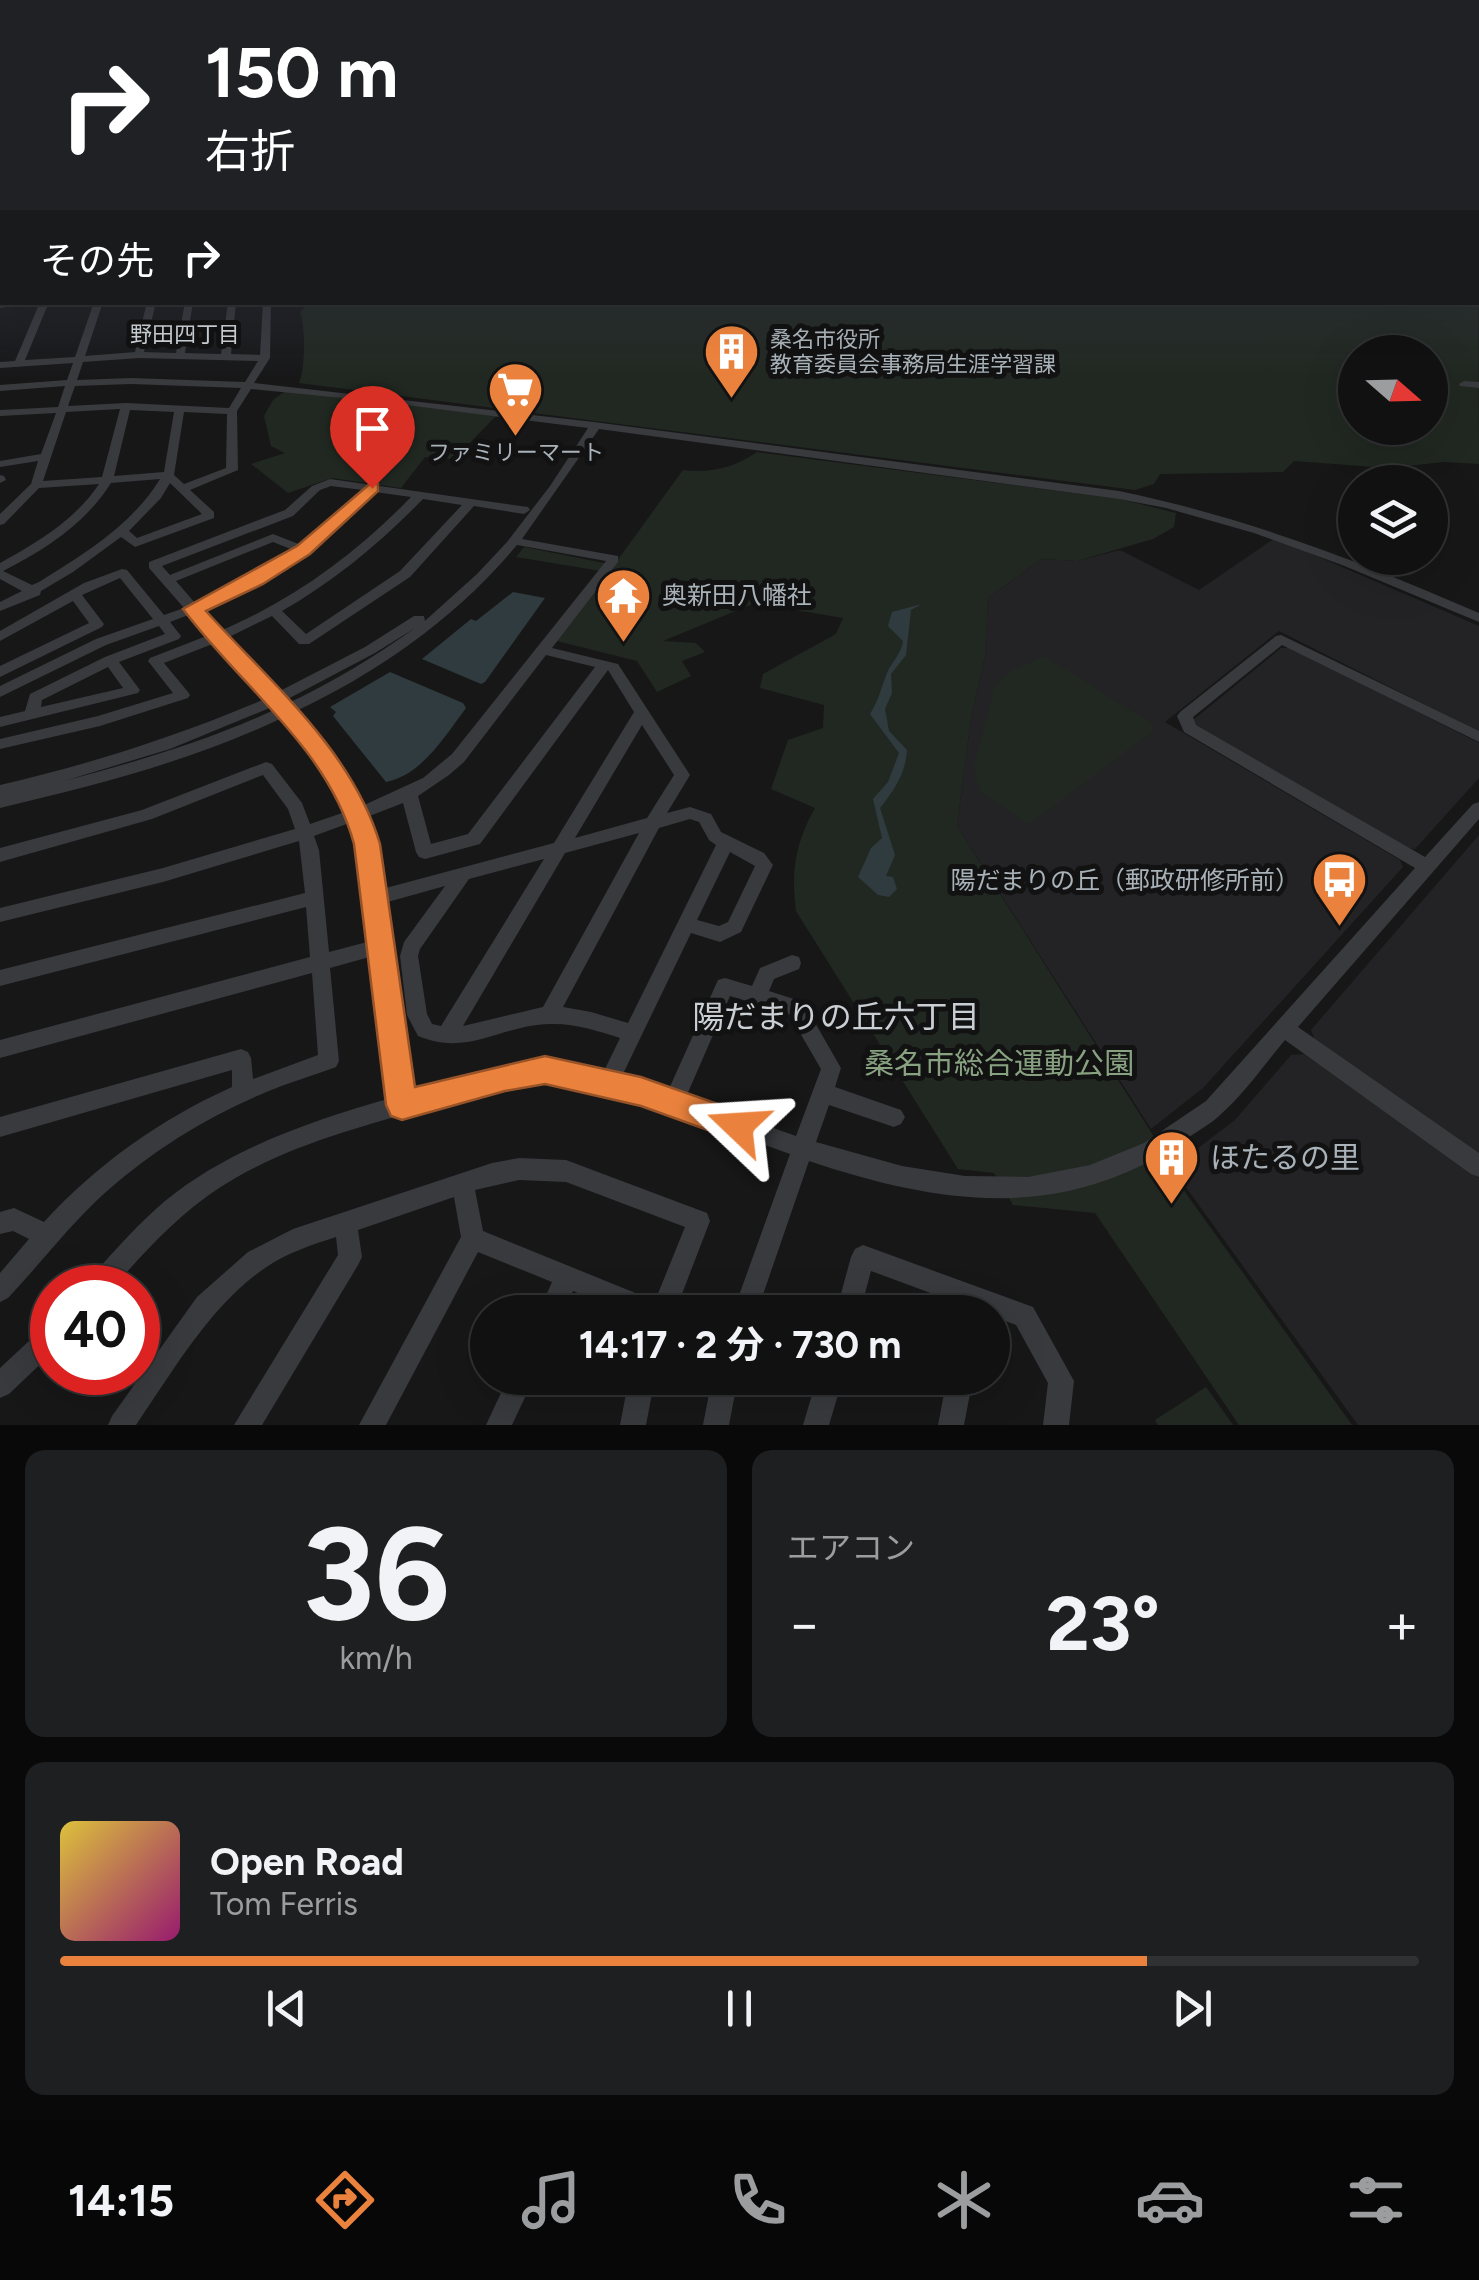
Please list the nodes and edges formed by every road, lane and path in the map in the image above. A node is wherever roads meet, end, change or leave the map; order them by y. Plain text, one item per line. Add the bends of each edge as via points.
1 (44, 305) edge
2 (98, 305) edge
3 (151, 305) edge
4 (188, 305) edge
5 (232, 305) edge
6 (267, 305) edge
7 (139, 355) junction
8 (180, 355) junction
9 (226, 356) junction
10 (80, 358) junction
11 (265, 358) junction
12 (19, 362) junction
13 (0, 365) edge
14 (72, 382) junction
15 (250, 382) junction
16 (1464, 384) dead end
17 (1479, 385) edge
18 (0, 388) edge
19 (126, 406) junction
20 (180, 407) junction
21 (63, 408) junction
22 (232, 410) junction
23 (0, 414) edge
24 (594, 425) junction
25 (46, 457) junction
26 (0, 464) edge
27 (168, 475) junction
28 (106, 481) junction
29 (36, 486) junction
30 (372, 488) junction
31 (182, 489) junction
32 (420, 495) junction
33 (471, 502) junction
34 (524, 510) junction
35 (0, 521) edge
36 (123, 532) junction
37 (513, 540) junction
38 (303, 550) junction
39 (0, 571) edge
40 (168, 580) junction
41 (35, 592) junction
42 (75, 596) junction
43 (0, 607) edge
44 (193, 609) junction
45 (275, 610) junction
46 (1479, 618) edge
47 (162, 620) junction
48 (0, 637) edge
49 (219, 637) junction
50 (542, 650) junction
51 (110, 660) junction
52 (604, 664) junction
53 (2, 682) edge
54 (35, 698) junction
55 (280, 706) junction
56 (642, 712) junction
57 (32, 715) junction
58 (0, 722) edge
59 (1479, 738) edge
60 (0, 744) edge
61 (0, 791) edge
62 (409, 794) junction
63 (0, 802) edge
64 (1479, 808) edge
65 (358, 814) junction
66 (653, 823) junction
67 (306, 832) junction
68 (726, 843) junction
69 (563, 848) junction
70 (0, 855) edge
71 (1427, 867) junction
72 (464, 873) junction
73 (315, 898) junction
74 (375, 898) junction
75 (0, 915) edge
76 (686, 924) junction
77 (381, 946) junction
78 (320, 962) junction
79 (792, 963) dead end
80 (0, 978) edge
81 (758, 996) junction
82 (549, 1015) junction
83 (1285, 1029) junction
84 (634, 1034) junction
85 (445, 1038) junction
86 (0, 1049) edge
87 (608, 1084) junction
88 (243, 1090) junction
89 (823, 1093) junction
90 (673, 1103) junction
91 (402, 1105) junction
92 (894, 1117) dead end
93 (0, 1127) edge
94 (802, 1149) junction
95 (1479, 1166) edge
96 (463, 1184) junction
97 (346, 1222) junction
98 (0, 1223) edge
99 (46, 1236) junction
100 (473, 1238) junction
101 (117, 1265) edge
102 (567, 1276) junction
103 (0, 1290) edge
104 (559, 1295) edge
105 (612, 1295) edge
106 (671, 1295) edge
107 (751, 1295) edge
108 (853, 1295) edge
109 (950, 1295) edge
110 (1010, 1313) edge
111 (30, 1357) edge
112 (0, 1385) edge
113 (513, 1395) edge
114 (639, 1395) edge
115 (722, 1395) edge
116 (825, 1395) edge
117 (957, 1395) edge
118 (121, 1425) edge
119 (247, 1425) edge
120 (372, 1425) edge
121 (499, 1425) edge
122 (633, 1425) edge
123 (716, 1425) edge
124 (816, 1425) edge
125 (951, 1425) edge
126 (1056, 1425) edge

1 - 12 street
2 - 10 street
3 - 7 street
4 - 8 street
5 - 9 street
6 - 11 street
7 - 8 street
7 - 10 street
8 - 9 street
9 - 11 street
10 - 12 street
10 - 14 street
11 - 15 street
12 - 13 street
14 - 15 street
14 - 18 street
14 - 21 street
15 - 22 street
15 - 24 street
16 - 17 street
19 - 20 street
19 - 21 street
19 - 28 street
20 - 22 street
20 - 27 street
21 - 23 street
21 - 25 street
22 - 31 street via 232,470
24 - 34 street
24 - 37 street
24 - 46 street via 1178,506 1305,544
25 - 26 street
25 - 29 street
27 - 28 street
27 - 31 street
27 - 36 street
28 - 29 street
28 - 39 street via 70,522
29 - 35 street
30 - 32 street
30 - 38 street
30 - 40 street via 330,482 316,488 290,513 154,565
31 - 36 street via 210,515 135,543
32 - 33 street
32 - 45 street via 357,558
33 - 34 street
33 - 45 street via 405,574 317,634 304,641
34 - 55 street via 441,602
36 - 41 street
37 - 50 street via 614,559
37 - 55 street via 468,591 404,642
38 - 40 street via 273,538
38 - 44 street
39 - 41 street
40 - 44 street
41 - 43 street
42 - 47 street via 122,573
42 - 48 street
42 - 53 street via 97,624
44 - 47 street
44 - 49 street
45 - 49 street
47 - 51 street via 174,636
47 - 53 street
49 - 55 street
49 - 60 street via 155,661 183,695
50 - 52 street
50 - 62 street via 458,758
51 - 54 street
51 - 57 street via 133,690
52 - 56 street via 613,667
52 - 62 street via 474,838 424,852
53 - 54 street via 12,694 30,691
54 - 57 street
55 - 61 street via 146,754
55 - 63 street via 162,760
55 - 65 street via 338,772
56 - 66 street via 682,775
56 - 69 street
57 - 58 street
59 - 71 street via 1281,639 1185,716 1189,728
62 - 65 street
64 - 71 street
65 - 67 street
65 - 74 street
66 - 68 street via 690,813 705,818
66 - 69 street
66 - 82 street
67 - 70 street via 291,798 266,768 146,814
67 - 73 street
67 - 75 street via 226,860
68 - 76 street
68 - 76 street via 764,865 735,928 720,934
69 - 72 street
69 - 85 street
71 - 83 street
72 - 74 street
72 - 85 street via 408,956 421,1025
73 - 78 street
73 - 80 street
74 - 77 street
76 - 84 street
77 - 78 street
77 - 91 street
78 - 86 street
78 - 88 street via 329,1061
79 - 81 street via 768,974
81 - 89 street via 796,1008 831,1068
81 - 90 street via 725,986
82 - 84 street
82 - 85 street
83 - 94 street via 1192,1127 1131,1162 1077,1180 1008,1188 927,1184
83 - 95 street
84 - 87 street
87 - 90 street
87 - 91 street via 529,1071
88 - 93 street via 241,1058
88 - 99 street via 134,1155
89 - 92 street
89 - 94 street
90 - 94 street
91 - 101 street via 243,1160 157,1220
94 - 107 street
96 - 97 street
96 - 100 street
96 - 106 street via 518,1169 556,1170 699,1221
97 - 118 street via 274,1249 231,1280 190,1324
97 - 119 street via 350,1258
98 - 99 street via 14,1219
99 - 103 street
100 - 102 street
100 - 120 street
102 - 104 street
102 - 105 street
108 - 109 street via 864,1257
110 - 126 street via 1024,1316 1062,1381
111 - 112 street
113 - 121 street
114 - 122 street
115 - 123 street
116 - 124 street
117 - 125 street

